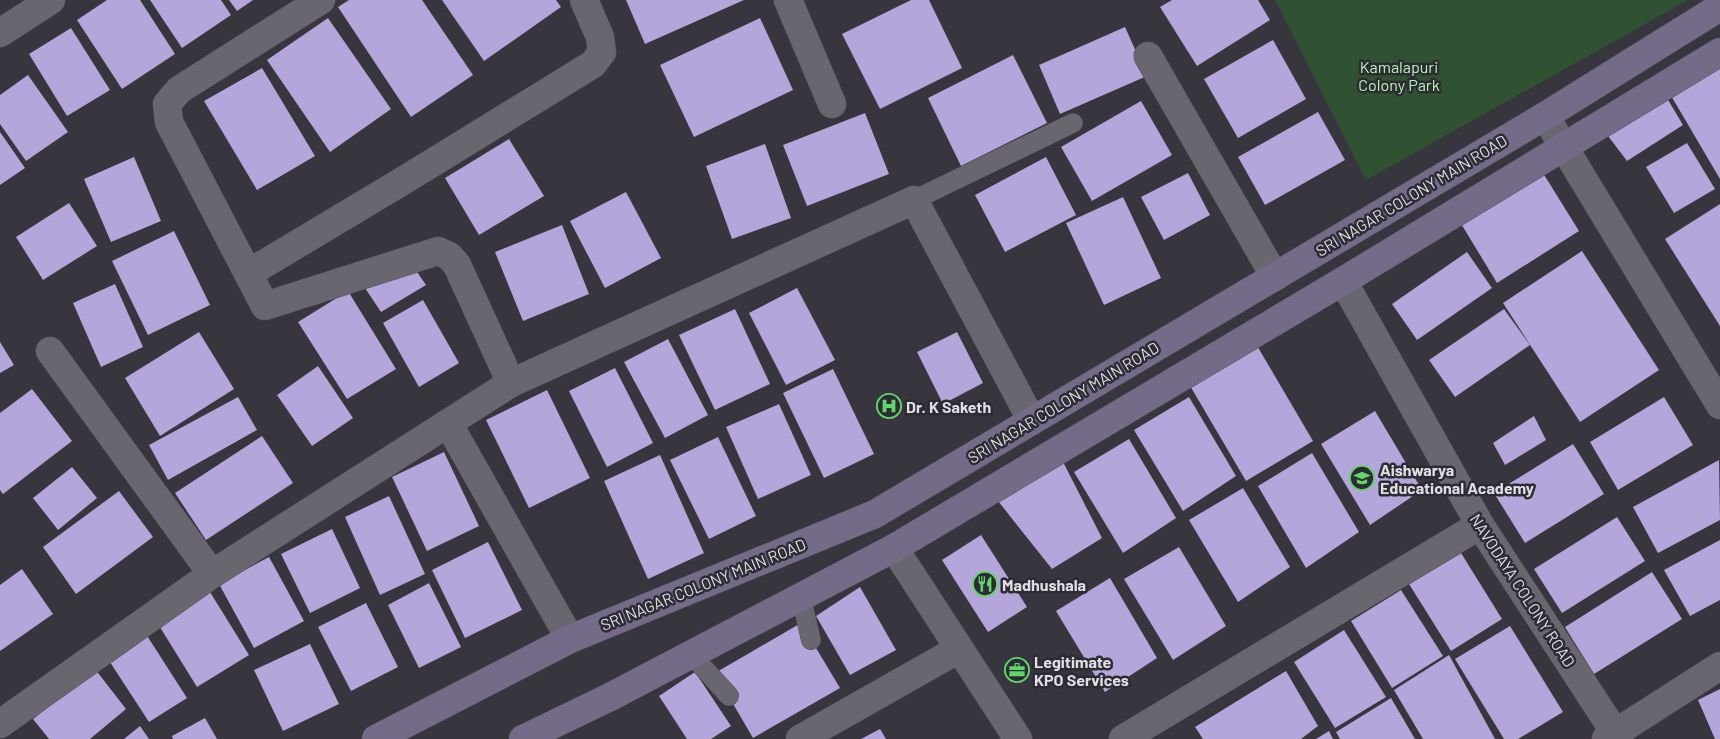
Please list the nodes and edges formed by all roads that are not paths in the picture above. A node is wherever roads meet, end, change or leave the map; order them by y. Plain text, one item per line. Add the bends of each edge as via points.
1 (51, 0) edge
2 (321, 0) edge
3 (584, 0) edge
4 (788, 0) edge
5 (1720, 7) edge
6 (0, 32) edge
7 (1720, 52) edge
8 (1148, 56) dead end
9 (832, 104) dead end
10 (1544, 116) junction
11 (1073, 123) dead end
12 (1565, 147) junction
13 (914, 200) junction
14 (248, 272) junction
15 (1275, 277) junction
16 (1343, 281) junction
17 (50, 351) dead end
18 (1713, 375) edge
19 (511, 384) junction
20 (1720, 405) edge
21 (1032, 421) junction
22 (448, 424) junction
23 (1480, 524) junction
24 (894, 548) junction
25 (212, 574) junction
26 (801, 597) junction
27 (570, 638) junction
28 (812, 640) dead end
29 (960, 650) junction
30 (691, 654) junction
31 (1720, 666) edge
32 (729, 696) dead end
33 (0, 724) edge
34 (1613, 737) edge
35 (376, 739) edge
36 (523, 739) edge
37 (800, 739) edge
38 (1018, 739) edge
39 (1123, 739) edge

1 - 6 street
2 - 14 street via 179,90 167,104 169,122
3 - 14 street via 600,37 602,52 593,64
4 - 9 street
5 - 10 main road, SRI NAGAR COLONY MAIN ROAD
7 - 12 main road
8 - 15 street
10 - 12 street
10 - 15 main road, SRI NAGAR COLONY MAIN ROAD
11 - 13 lane
12 - 16 main road
12 - 18 street
13 - 19 street
13 - 21 street
14 - 19 street via 265,306 438,251 457,265
15 - 21 main road, SRI NAGAR COLONY MAIN ROAD
16 - 23 street, NAVODAYA COLONY ROAD
16 - 24 main road
17 - 25 street
18 - 20 street
19 - 22 street
21 - 27 main road, SRI NAGAR COLONY MAIN ROAD via 875,514
22 - 25 street
22 - 27 street
23 - 34 street, NAVODAYA COLONY ROAD
23 - 39 street
24 - 26 main road
24 - 29 street
25 - 33 street
26 - 28 lane
26 - 30 main road
27 - 35 main road, SRI NAGAR COLONY MAIN ROAD
29 - 37 street
29 - 38 street
30 - 32 lane
30 - 36 main road
31 - 34 street

